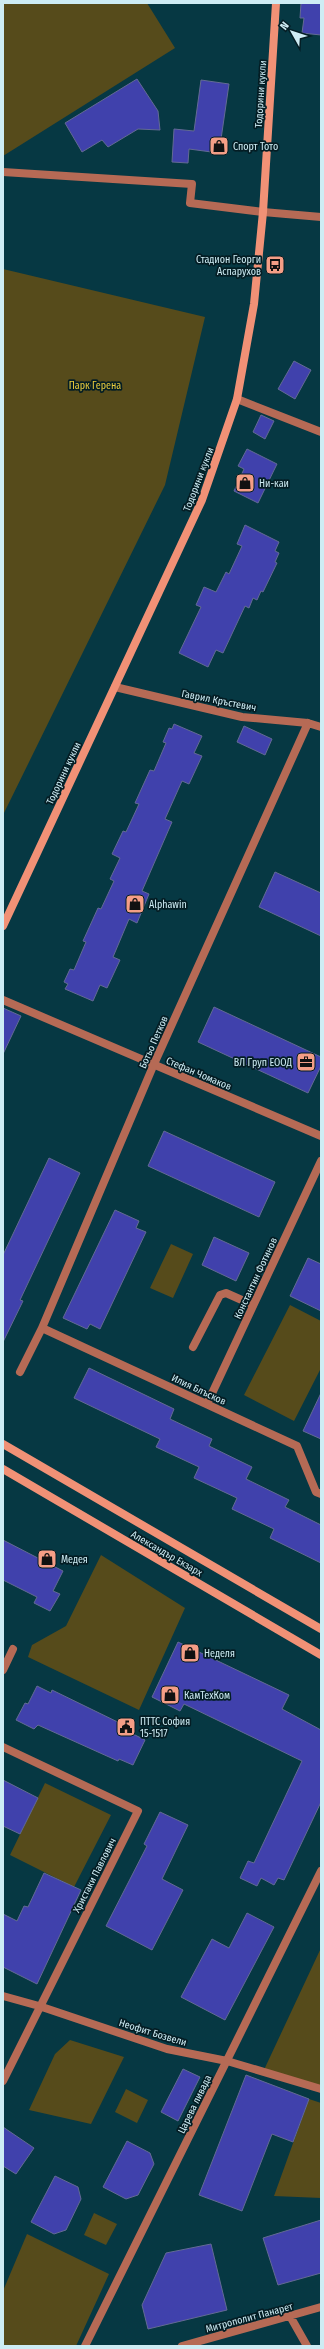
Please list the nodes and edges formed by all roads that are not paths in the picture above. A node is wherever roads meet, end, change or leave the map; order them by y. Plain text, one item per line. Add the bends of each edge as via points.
1 (276, 3) edge
2 (3, 172) edge
3 (262, 212) junction
4 (321, 217) edge
5 (237, 399) junction
6 (321, 432) edge
7 (114, 687) junction
8 (308, 723) junction
9 (321, 727) edge
10 (3, 926) edge
11 (3, 1000) edge
12 (154, 1064) junction
13 (321, 1136) edge
14 (321, 1161) edge
15 (253, 1305) junction
16 (42, 1328) junction
17 (193, 1348) dead end
18 (20, 1372) dead end
19 (207, 1404) junction
20 (3, 1444) edge
21 (3, 1469) edge
22 (321, 1494) edge
23 (321, 1629) edge
24 (13, 1649) dead end
25 (321, 1655) edge
26 (3, 1670) edge
27 (3, 1747) edge
28 (321, 1871) edge
29 (3, 1996) edge
30 (39, 2006) junction
31 (227, 2061) junction
32 (3, 2081) edge
33 (321, 2089) edge
34 (321, 2307) edge
35 (290, 2316) junction
36 (85, 2346) edge
37 (182, 2346) edge
38 (307, 2346) edge

1 - 3 street, Тодорини кукли
2 - 3 street via 192,184 190,203
3 - 4 street
3 - 5 street, Тодорини кукли via 252,322
5 - 6 street
5 - 7 street, Тодорини кукли via 202,500
7 - 8 street, Гаврил Кръстевич via 242,717
7 - 10 street, Тодорини кукли
8 - 9 street, Гаврил Кръстевич
8 - 12 street, Ботьо Петков
11 - 12 street, Стефан Чомаков
12 - 13 street, Стефан Чомаков
12 - 16 street, Ботьо Петков
14 - 15 street, Константин Фотинов
15 - 17 street via 226,1293 220,1295
15 - 19 street, Константин Фотинов
16 - 18 street, Ботьо Петков
16 - 19 street, Илия Блъсков
19 - 22 street, Илия Блъсков via 297,1446 316,1492
20 - 23 street, Александър Екзарх
21 - 25 street, Александър Екзарх
24 - 26 street
27 - 30 street, Христаки Павлович via 138,1810
28 - 31 street, Царева ливада
29 - 30 street, Неофит Бозвели
30 - 31 street, Неофит Бозвели via 167,2049
30 - 32 street, Христаки Павлович
31 - 33 street, Неофит Бозвели
31 - 36 street, Царева ливада
34 - 35 street, Митрополит Панарет
35 - 37 street, Митрополит Панарет
35 - 38 street

